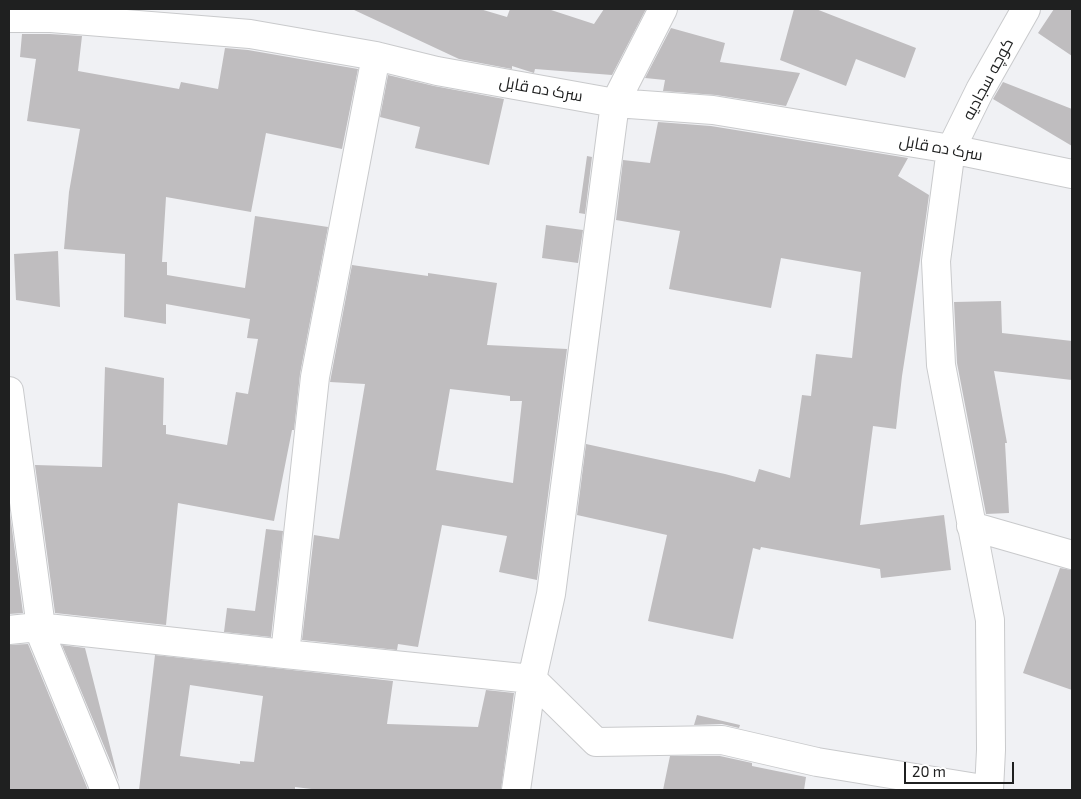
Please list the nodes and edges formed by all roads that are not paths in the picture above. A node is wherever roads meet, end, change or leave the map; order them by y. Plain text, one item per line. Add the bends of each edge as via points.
1 (663, 9) edge
2 (1026, 9) edge
3 (80, 14) edge
4 (9, 18) edge
5 (376, 56) junction
6 (615, 103) junction
7 (951, 149) junction
8 (1072, 174) edge
9 (9, 392) edge
10 (971, 526) junction
11 (1072, 555) edge
12 (38, 627) junction
13 (9, 630) edge
14 (284, 654) junction
15 (532, 679) junction
16 (105, 790) edge
17 (516, 790) edge
18 (989, 790) edge

1 - 6 street
2 - 7 street, کوچه سجادیه
3 - 4 street, سرک ده قابل
3 - 5 street, سرک ده قابل via 250,34
5 - 6 street, سرک ده قابل via 437,71
5 - 14 street via 316,378
6 - 7 street, سرک ده قابل via 713,110
6 - 15 street via 551,594
7 - 8 street, سرک ده قابل
7 - 10 street, کوچه سجادیه via 936,261 941,365
9 - 12 street via 40,620
10 - 11 street
10 - 18 street, کوچه سجادیه via 990,620
12 - 13 street
12 - 14 street
12 - 16 street
14 - 15 street
15 - 17 street
15 - 18 street via 596,742 722,740 817,762

